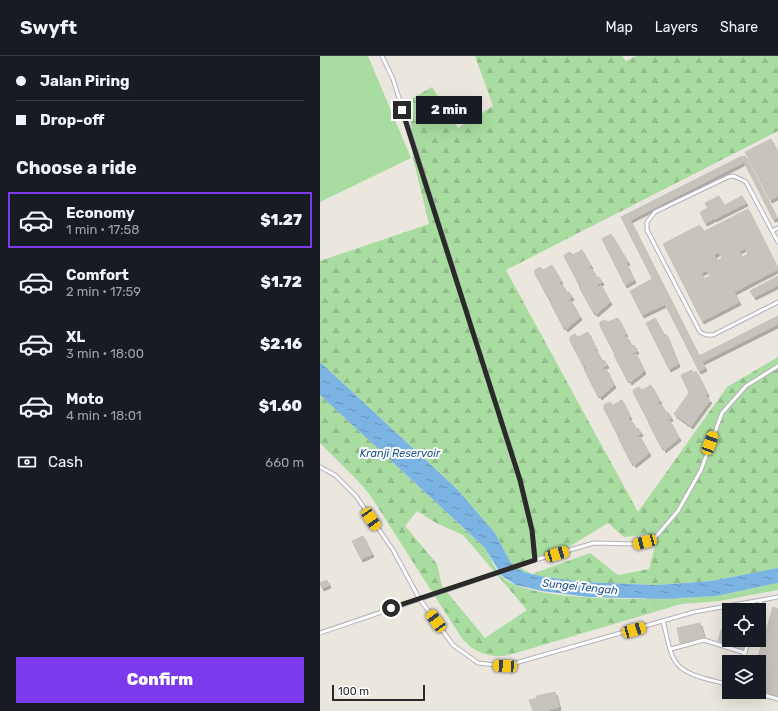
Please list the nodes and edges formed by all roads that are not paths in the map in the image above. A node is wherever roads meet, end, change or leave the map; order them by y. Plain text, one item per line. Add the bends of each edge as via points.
1 (382, 56) edge
2 (778, 228) edge
3 (772, 231) junction
4 (778, 242) edge
5 (778, 302) edge
6 (778, 366) edge
7 (320, 467) edge
8 (535, 560) junction
9 (778, 597) edge
10 (420, 598) junction
11 (761, 601) joint
12 (663, 621) junction
13 (320, 632) edge
14 (747, 647) edge
15 (671, 649) junction
16 (745, 653) joint
17 (722, 683) edge
18 (766, 696) edge
19 (778, 699) edge

1 - 8 lane via 392,79 520,480 529,515
2 - 3 lane
3 - 4 lane
3 - 5 lane via 746,182 734,176 655,212 647,222 647,230 700,332 713,335
6 - 8 lane via 746,386 722,413 701,470 682,504 653,540 636,544 594,543
7 - 10 lane via 335,475 356,496
8 - 10 lane
9 - 11 lane
10 - 12 lane via 453,645 478,663 488,665 505,666
10 - 13 lane
11 - 12 lane via 694,612
12 - 15 lane
14 - 16 lane
15 - 16 lane via 704,640
15 - 17 lane via 679,666 695,675
18 - 19 lane

